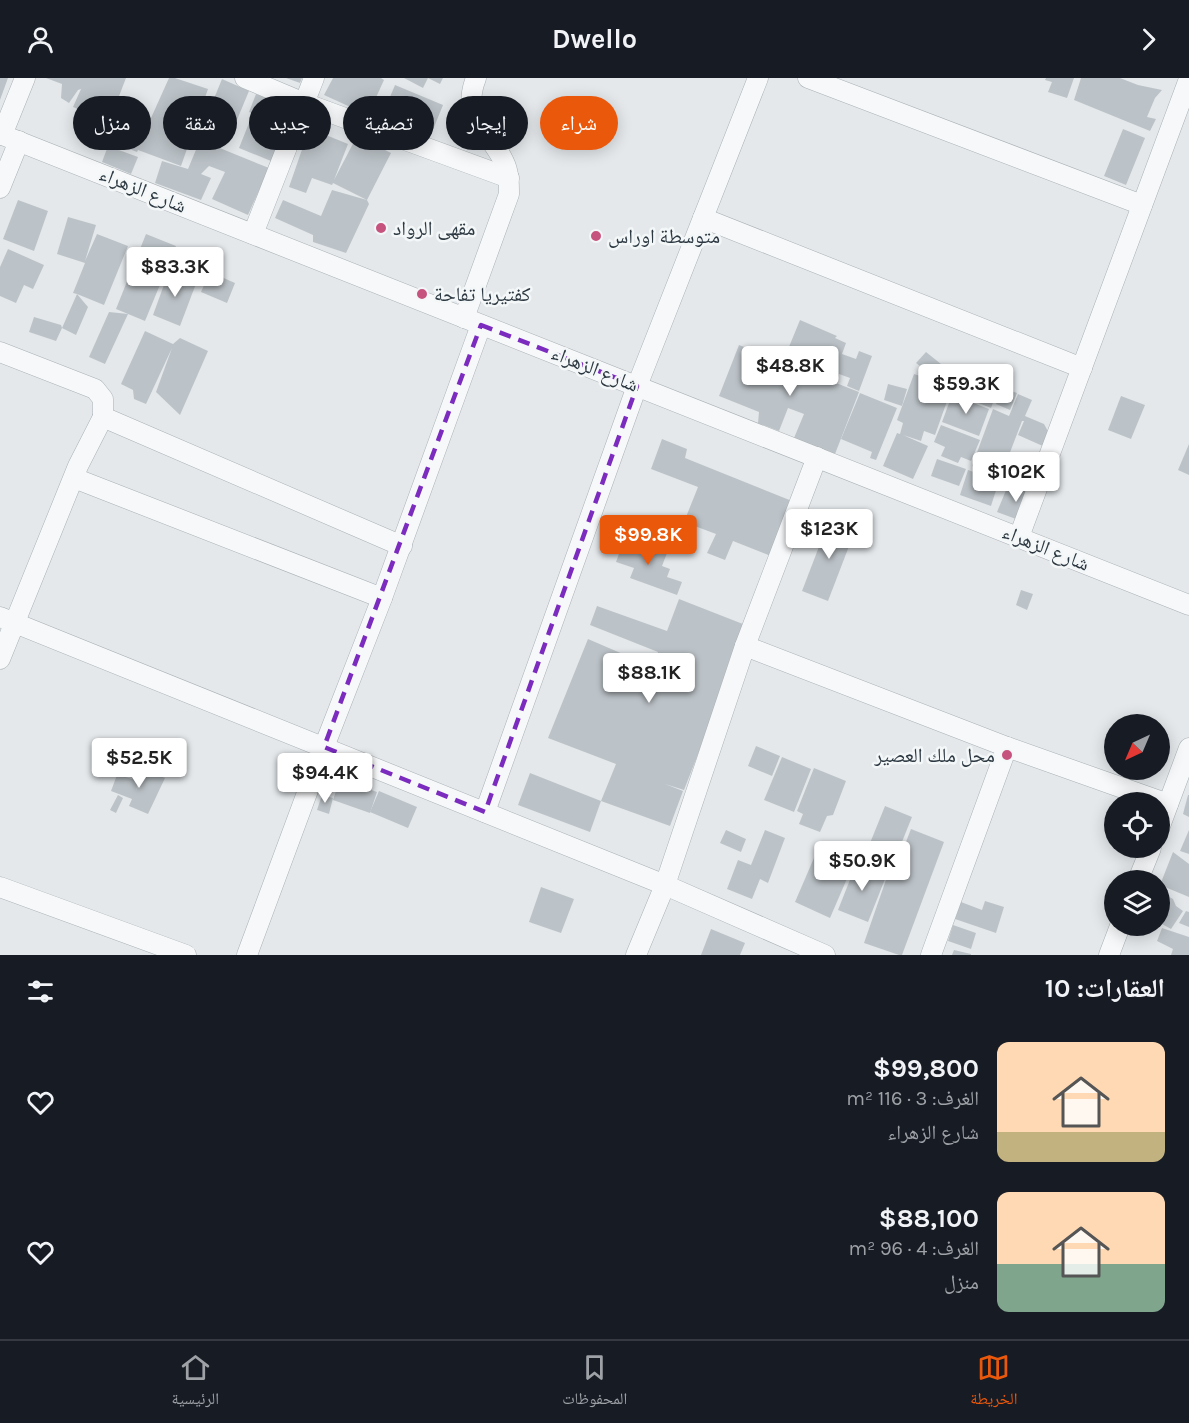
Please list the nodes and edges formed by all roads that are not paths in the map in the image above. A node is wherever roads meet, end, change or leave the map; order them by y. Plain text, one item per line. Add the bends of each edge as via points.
1 (25, 78) edge
2 (245, 78) edge
3 (314, 78) edge
4 (476, 78) edge
5 (758, 78) edge
6 (808, 78) edge
7 (1189, 79) edge
8 (286, 96) edge
9 (307, 96) edge
10 (331, 114) edge
11 (7, 137) edge
12 (286, 150) edge
13 (509, 178) junction
14 (0, 188) edge
15 (1143, 205) junction
16 (703, 218) junction
17 (253, 234) junction
18 (473, 321) junction
19 (0, 352) edge
20 (1082, 368) junction
21 (637, 386) junction
22 (103, 417) junction
23 (817, 457) junction
24 (74, 478) junction
25 (1019, 537) junction
26 (402, 546) junction
27 (382, 598) junction
28 (1189, 605) edge
29 (7, 620) edge
30 (745, 646) junction
31 (0, 659) edge
32 (324, 747) junction
33 (1007, 747) junction
34 (1189, 748) edge
35 (1134, 792) edge
36 (1170, 799) edge
37 (485, 812) junction
38 (665, 885) junction
39 (0, 886) edge
40 (1116, 936) edge
41 (186, 955) edge
42 (247, 955) edge
43 (636, 955) edge
44 (825, 955) edge
45 (931, 955) edge
46 (1109, 955) edge

1 - 11 street
2 - 8 street
3 - 9 street
4 - 13 street via 470,105 505,163
5 - 16 street
6 - 15 street
7 - 15 street
10 - 13 street
11 - 14 street
11 - 17 street, شارع الزهراء
12 - 17 street
13 - 18 street via 509,194
15 - 20 street
16 - 20 street
16 - 21 street
17 - 18 street, شارع الزهراء
18 - 21 street, شارع الزهراء
18 - 26 street
19 - 22 street via 95,388 103,399
20 - 25 street
21 - 23 street, شارع الزهراء
21 - 37 street
22 - 24 street
22 - 26 street
23 - 25 street, شارع الزهراء
23 - 30 street
24 - 27 street
24 - 29 street
25 - 28 street, شارع الزهراء
26 - 27 street
27 - 32 street
29 - 31 street
29 - 32 street
30 - 33 street
30 - 38 street
32 - 37 street
32 - 42 street
33 - 35 street
33 - 45 street
34 - 36 street
37 - 38 street
38 - 43 street
38 - 44 street
39 - 41 street
40 - 46 street

